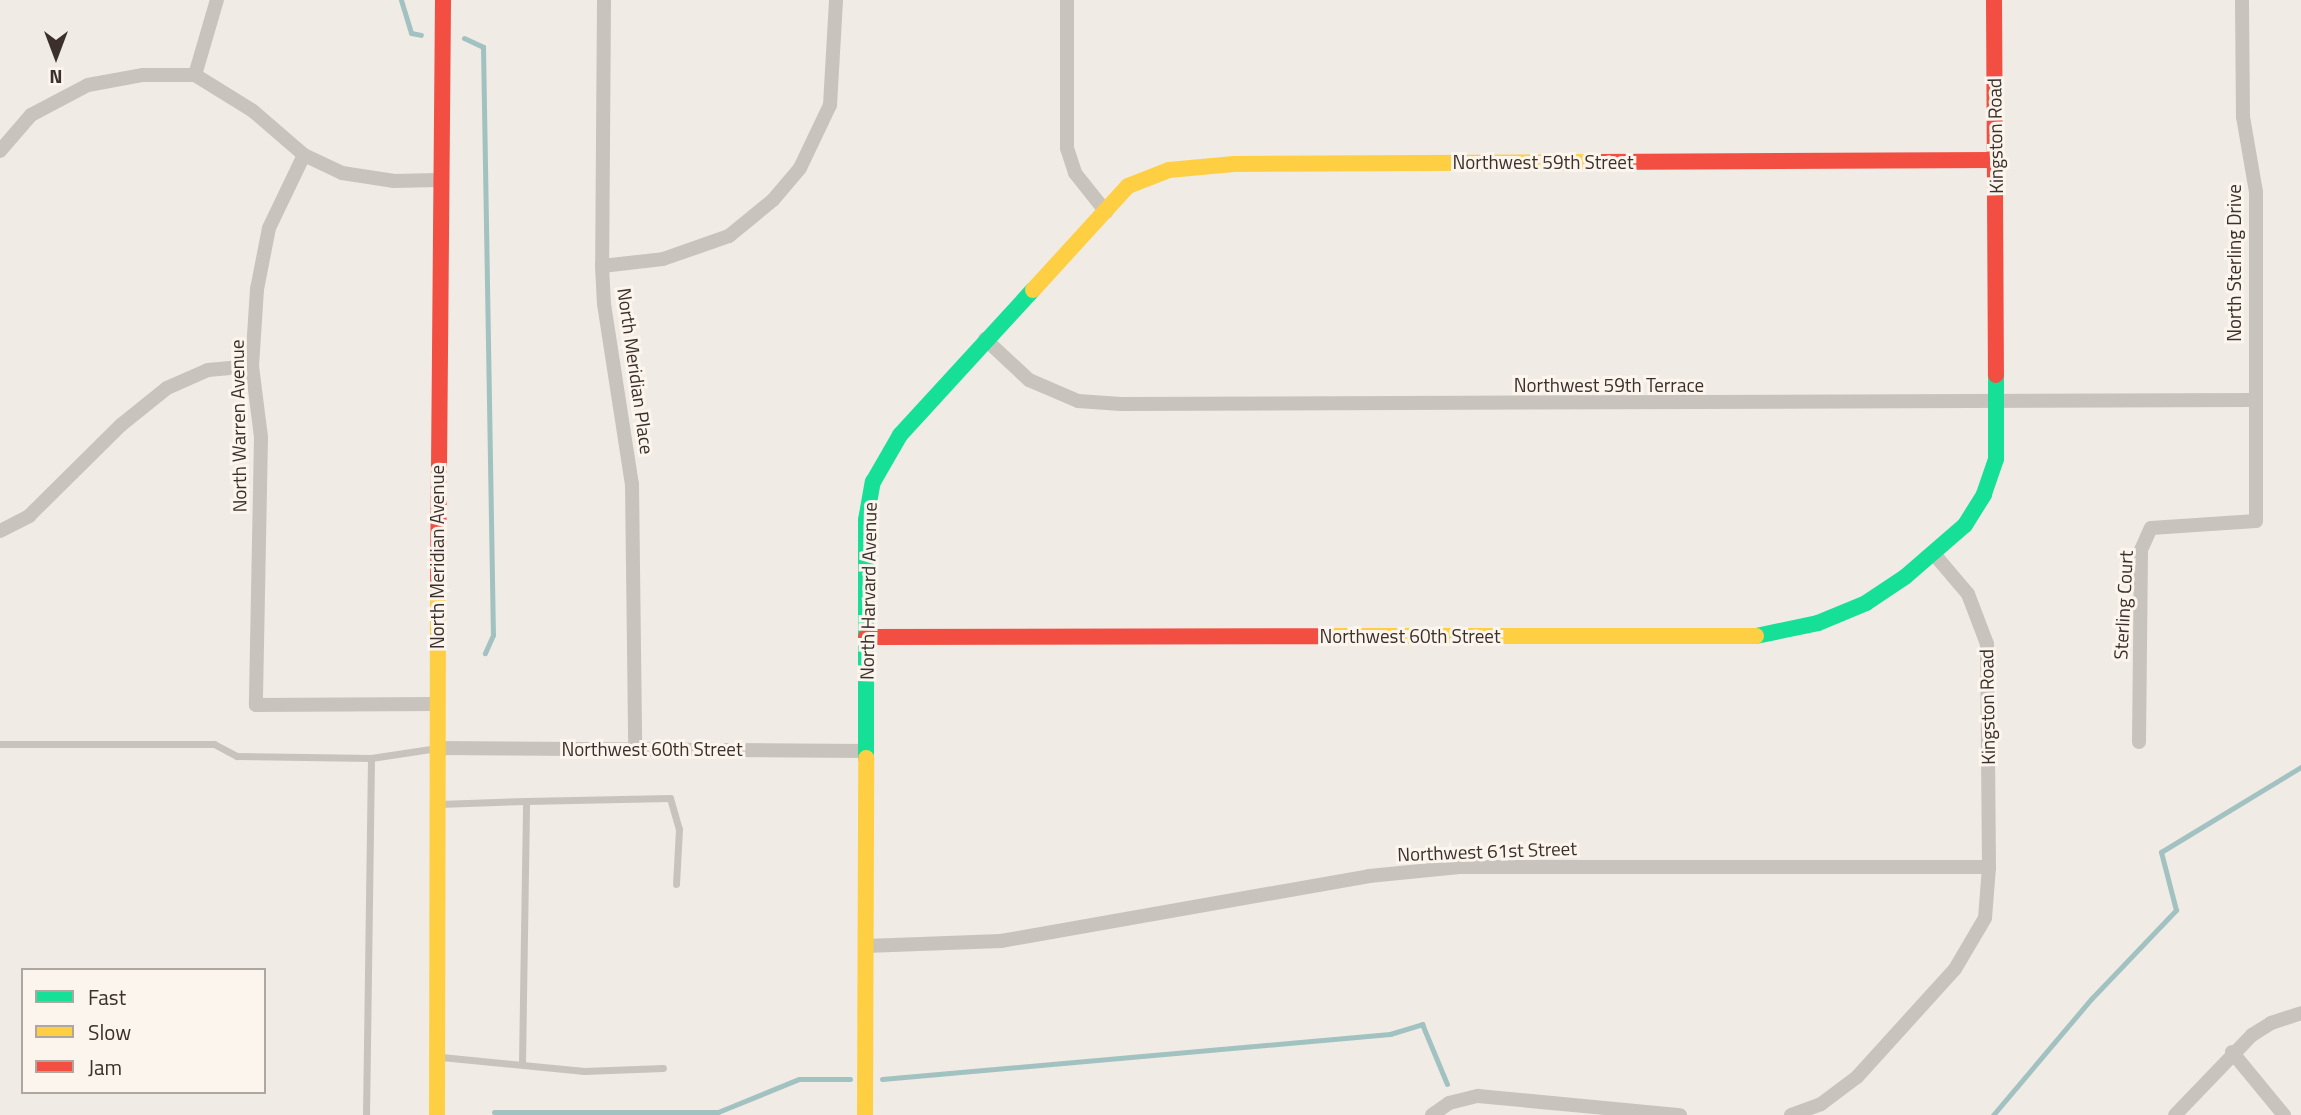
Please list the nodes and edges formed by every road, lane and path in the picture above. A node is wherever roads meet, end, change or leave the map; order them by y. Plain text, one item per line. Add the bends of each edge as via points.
1 (216, 0) edge
2 (443, 0) edge
3 (604, 0) edge
4 (836, 0) edge
5 (1067, 0) edge
6 (1994, 0) edge
7 (2242, 0) edge
8 (195, 75) junction
9 (0, 151) edge
10 (304, 155) junction
11 (1995, 160) junction
12 (438, 180) junction
13 (1106, 212) junction
14 (602, 266) junction
15 (985, 339) junction
16 (252, 366) junction
17 (2253, 400) junction
18 (1998, 404) junction
19 (0, 531) edge
20 (1934, 554) junction
21 (866, 637) junction
22 (437, 704) junction
23 (2139, 742) dead end
24 (0, 744) edge
25 (437, 748) junction
26 (635, 748) junction
27 (866, 751) junction
28 (371, 758) junction
29 (526, 801) junction
30 (437, 804) junction
31 (1989, 867) junction
32 (676, 884) dead end
33 (866, 946) junction
34 (2301, 1013) edge
35 (2232, 1052) junction
36 (437, 1056) junction
37 (522, 1063) junction
38 (663, 1068) dead end
39 (366, 1115) edge
40 (437, 1115) edge
41 (865, 1115) edge
42 (1432, 1115) edge
43 (1680, 1115) edge
44 (1791, 1115) edge
45 (2175, 1115) edge
46 (2284, 1115) edge

1 - 8 street
2 - 12 street, North Meridian Avenue
3 - 14 street, North Meridian Place
4 - 14 street via 830,105 800,168 773,200 729,236 663,260
5 - 13 street via 1067,148 1075,173
6 - 11 street, Kingston Road
7 - 17 street, North Sterling Drive via 2243,117 2256,192
8 - 9 street via 143,75 88,85 31,115
8 - 10 street via 253,111
10 - 12 street via 342,173 394,181
10 - 16 street, North Warren Avenue via 269,229 257,289
11 - 13 street, Northwest 59th Street via 1234,164 1169,170 1128,186
11 - 18 street, Kingston Road
12 - 22 street, North Meridian Avenue
13 - 15 street, North Harvard Avenue
14 - 26 street, North Meridian Place via 632,484
15 - 18 street, Northwest 59th Terrace via 1029,380 1078,401 1121,404
15 - 21 street, North Harvard Avenue via 900,435 877,472 866,520
16 - 19 street via 208,370 167,388 121,425 29,516
16 - 22 street, North Warren Avenue via 261,437 256,705
17 - 18 street, Northwest 59th Terrace
17 - 23 street, Sterling Court via 2256,521 2151,528 2141,550
18 - 20 street, Kingston Road via 1996,459 1984,494 1965,525
20 - 21 street, Northwest 60th Street via 1883,593 1845,614 1756,635
20 - 31 street, Kingston Road via 1968,594 1987,644
21 - 27 street, North Harvard Avenue
22 - 25 street, North Meridian Avenue
24 - 28 lane via 214,744 237,756
25 - 26 street, Northwest 60th Street
25 - 28 lane
25 - 30 street, North Meridian Avenue
26 - 27 street, Northwest 60th Street
27 - 33 street, North Harvard Avenue
28 - 39 lane
29 - 30 lane
29 - 32 lane via 670,798 679,829
29 - 37 lane
30 - 36 street, North Meridian Avenue
31 - 33 street, Northwest 61st Street via 1426,869 1022,938
31 - 44 street, Kingston Road via 1984,918 1955,969 1857,1077 1821,1104
33 - 41 street, North Harvard Avenue
34 - 35 street via 2271,1023
35 - 45 street
35 - 46 street
36 - 37 lane
36 - 40 street, North Meridian Avenue
37 - 38 lane via 584,1071
42 - 43 street via 1449,1103 1478,1096

